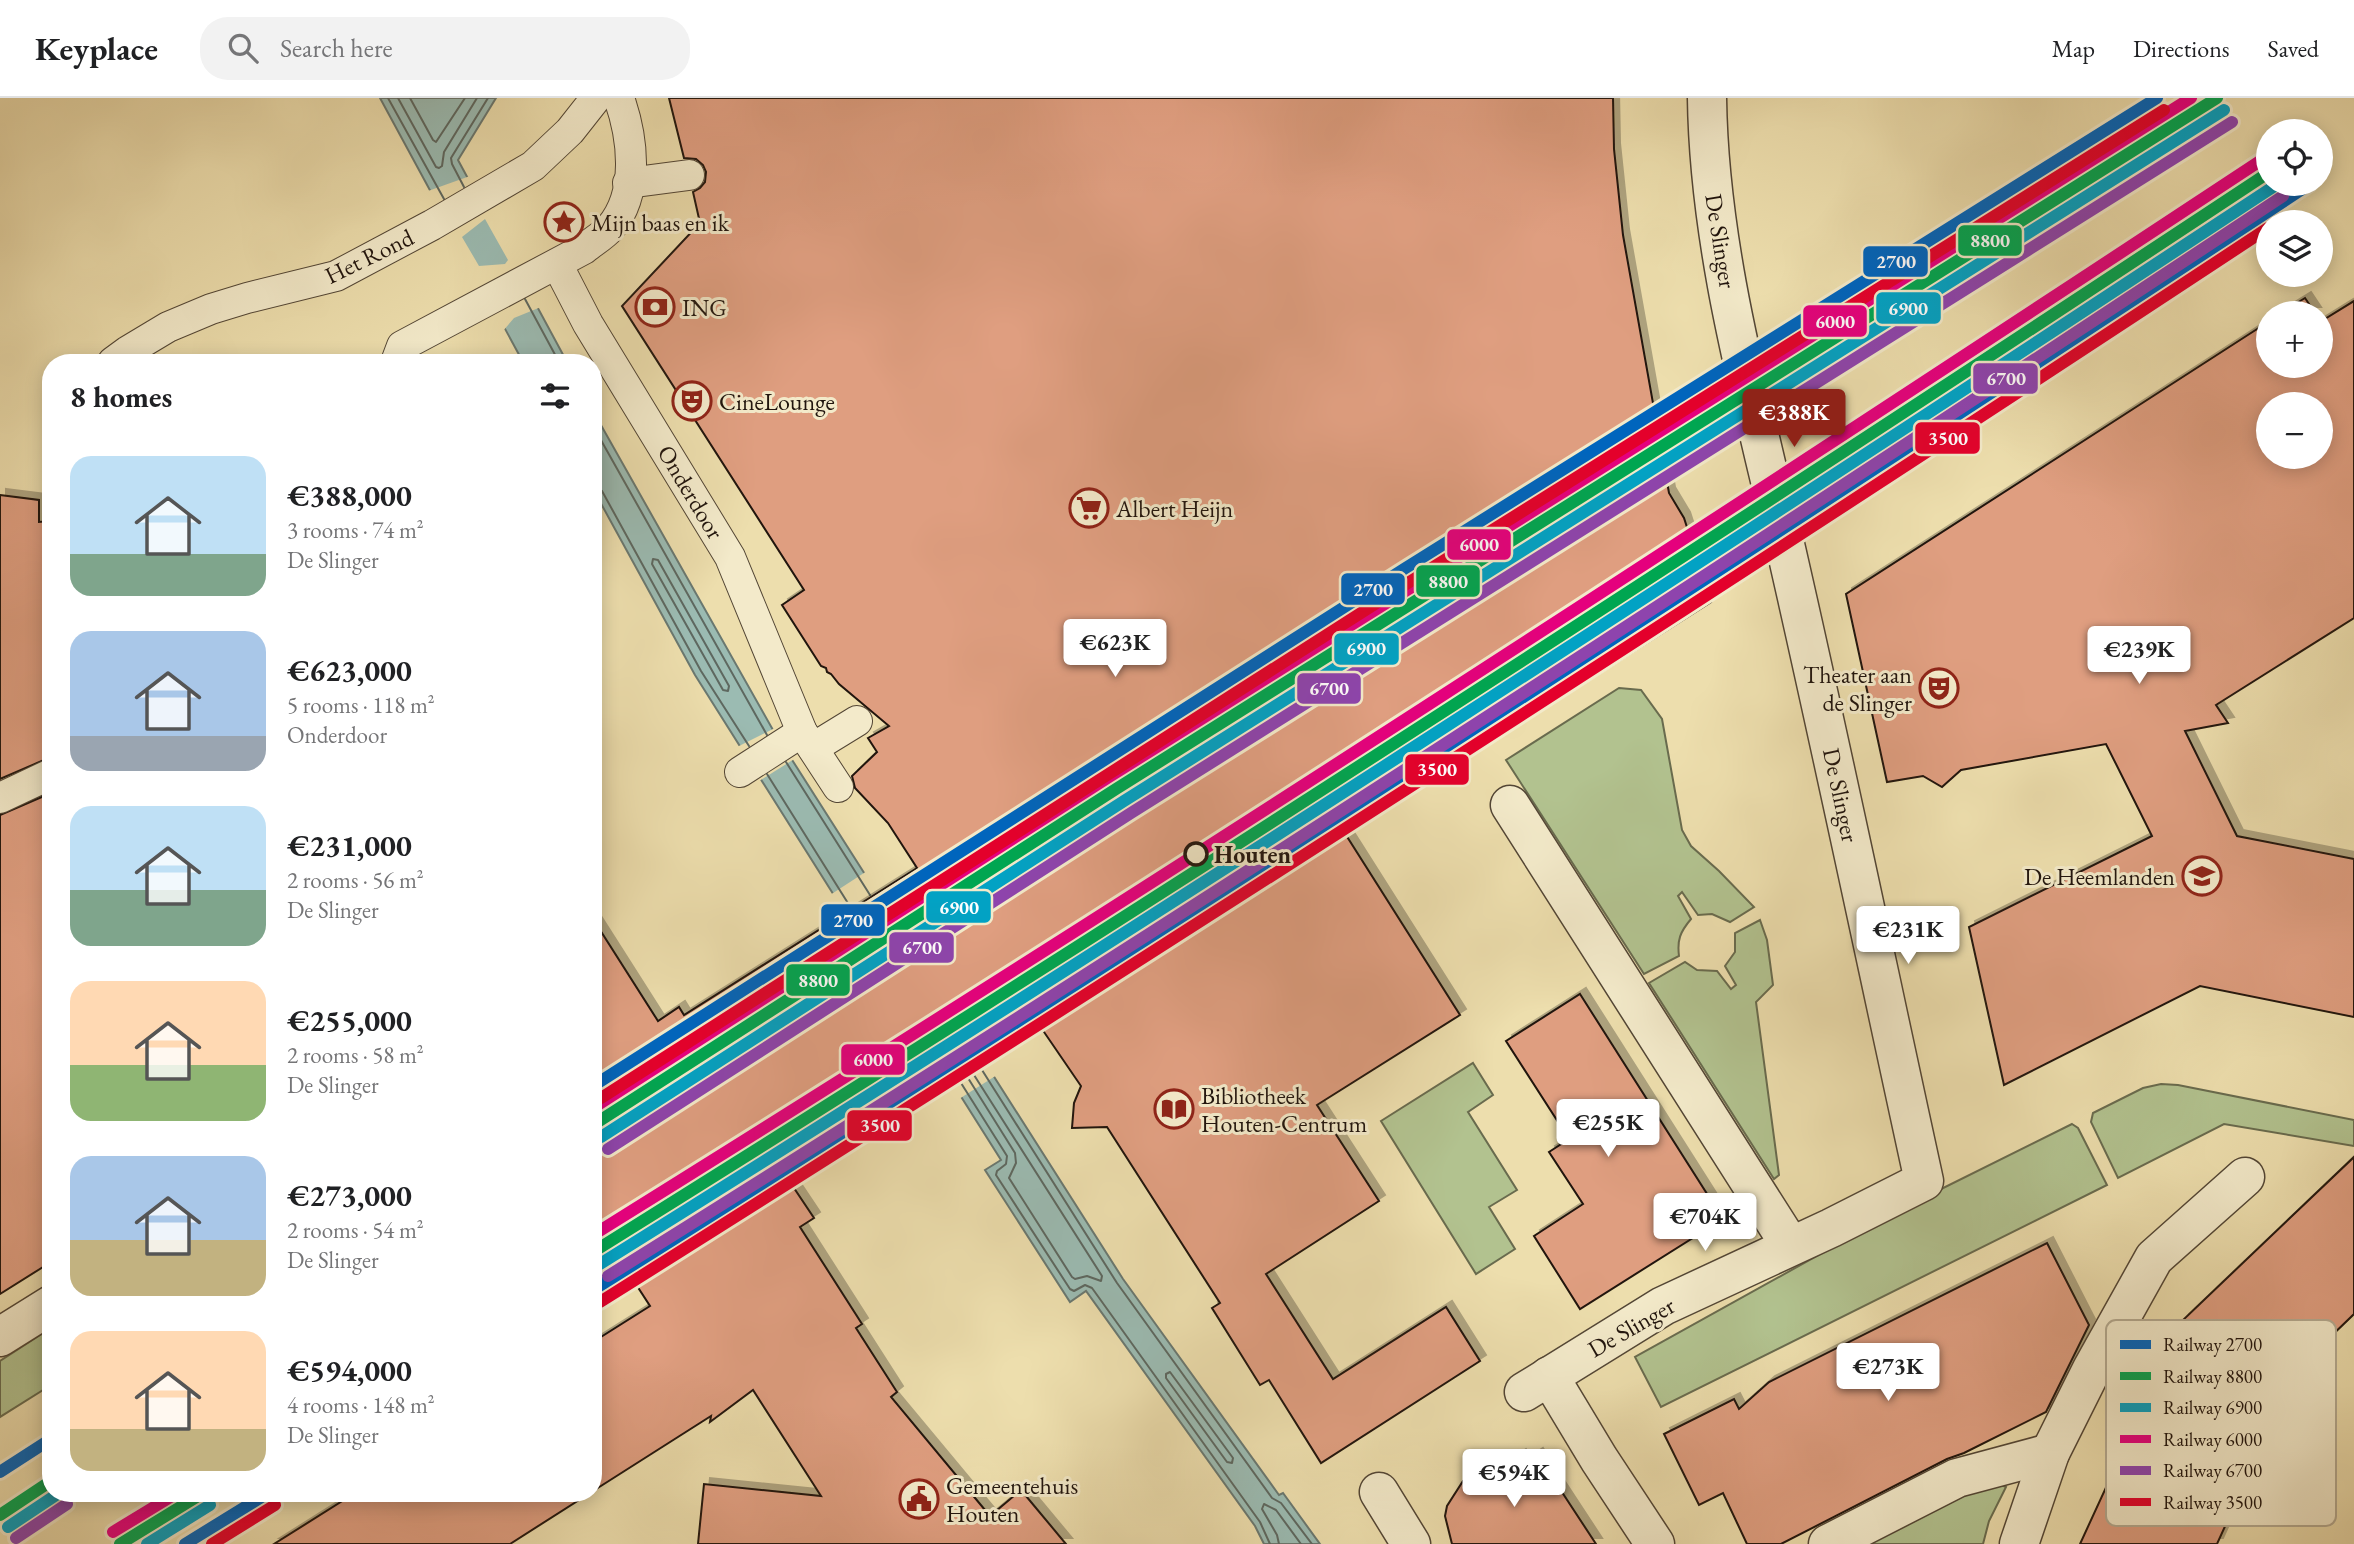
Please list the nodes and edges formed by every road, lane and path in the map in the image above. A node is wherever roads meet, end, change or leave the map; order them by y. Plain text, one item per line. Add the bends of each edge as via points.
1 (596, 98) edge
2 (619, 98) edge
3 (1707, 98) edge
4 (689, 175) dead end
5 (628, 183) junction
6 (545, 271) junction
7 (124, 354) edge
8 (400, 354) edge
9 (857, 721) dead end
10 (802, 740) junction
11 (740, 772) dead end
12 (42, 778) edge
13 (838, 787) dead end
14 (0, 798) edge
15 (1510, 805) dead end
16 (2245, 1177) dead end
17 (1790, 1245) junction
18 (42, 1311) edge
19 (2119, 1320) edge
20 (0, 1337) edge
21 (2106, 1344) edge
22 (2050, 1453) junction
23 (1379, 1492) dead end
24 (1411, 1544) edge
25 (1655, 1544) edge
26 (1828, 1544) edge
27 (2019, 1544) edge

1 - 7 street, Het Rond via 533,166 432,225 336,275 247,298 168,327
2 - 5 street via 630,144
3 - 17 street, De Slinger via 1723,269 1924,1181
4 - 5 street
5 - 6 street via 623,205 610,228
6 - 8 street via 402,346
6 - 10 street, Onderdoor via 588,324 730,557
9 - 10 street
10 - 11 street
10 - 13 street, Onderdoor
12 - 14 street
15 - 17 street
16 - 19 street via 2154,1258
17 - 25 street, De Slinger via 1663,1306 1537,1384 1599,1459
18 - 20 street
21 - 22 street
22 - 26 street via 1957,1478
22 - 27 street
23 - 24 street

